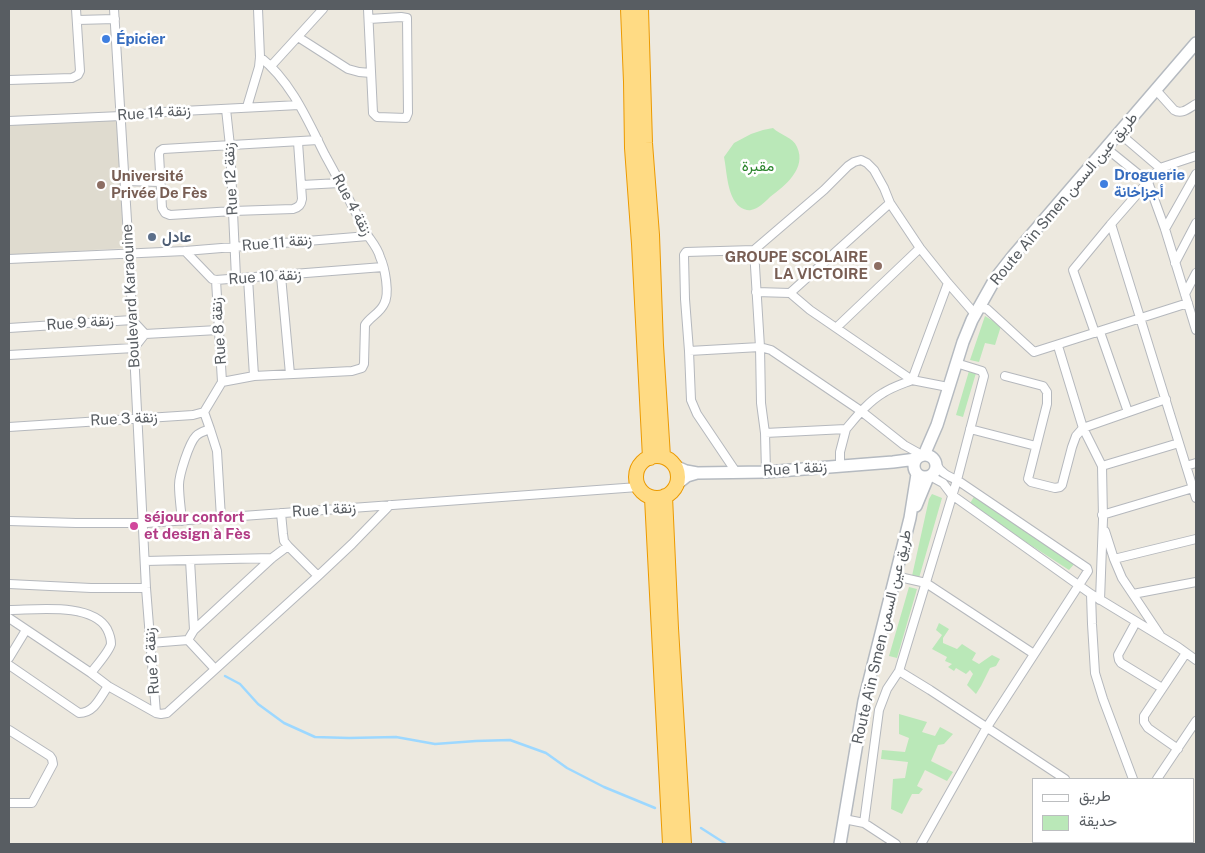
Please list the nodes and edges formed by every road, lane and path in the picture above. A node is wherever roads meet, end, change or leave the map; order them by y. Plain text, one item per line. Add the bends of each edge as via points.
1 (76, 9) edge
2 (114, 9) edge
3 (258, 9) edge
4 (323, 9) edge
5 (368, 9) edge
6 (409, 9) edge
7 (628, 9) edge
8 (641, 9) edge
9 (404, 17) junction
10 (115, 19) junction
11 (369, 19) junction
12 (77, 20) junction
13 (298, 36) junction
14 (1196, 43) edge
15 (260, 57) junction
16 (271, 66) junction
17 (371, 73) junction
18 (9, 80) edge
19 (1156, 90) junction
20 (1196, 104) edge
21 (299, 105) junction
22 (247, 107) junction
23 (226, 109) junction
24 (121, 116) junction
25 (9, 121) edge
26 (1119, 133) junction
27 (318, 140) junction
28 (298, 142) junction
29 (230, 146) junction
30 (1106, 148) junction
31 (1196, 156) edge
32 (1160, 168) junction
33 (1196, 176) edge
34 (124, 181) junction
35 (160, 182) junction
36 (1148, 182) junction
37 (340, 183) junction
38 (302, 184) junction
39 (890, 203) junction
40 (233, 211) junction
41 (1111, 224) junction
42 (1196, 224) edge
43 (1165, 229) junction
44 (368, 236) junction
45 (235, 247) junction
46 (920, 248) junction
47 (754, 250) junction
48 (185, 251) junction
49 (129, 253) junction
50 (9, 259) edge
51 (1175, 263) junction
52 (383, 267) junction
53 (1196, 273) edge
54 (281, 276) junction
55 (236, 278) junction
56 (248, 278) junction
57 (216, 280) junction
58 (948, 283) junction
59 (756, 292) junction
60 (790, 294) junction
61 (1185, 294) junction
62 (1188, 303) junction
63 (977, 311) junction
64 (1141, 319) junction
65 (132, 320) junction
66 (1196, 327) edge
67 (9, 328) edge
68 (837, 328) junction
69 (218, 330) junction
70 (1098, 333) junction
71 (145, 334) junction
72 (1058, 346) junction
73 (760, 347) junction
74 (134, 348) junction
75 (689, 351) junction
76 (9, 355) edge
77 (956, 363) junction
78 (290, 374) junction
79 (254, 376) junction
80 (1005, 376) dead end
81 (912, 380) junction
82 (222, 382) junction
83 (948, 387) junction
84 (1166, 399) junction
85 (861, 411) junction
86 (204, 412) junction
87 (1128, 412) junction
88 (137, 418) junction
89 (9, 427) edge
90 (1083, 428) junction
91 (210, 429) junction
92 (846, 429) junction
93 (970, 429) junction
94 (764, 433) junction
95 (1179, 443) junction
96 (1036, 446) junction
97 (656, 457) junction
98 (1196, 463) edge
99 (924, 465) junction
100 (675, 466) junction
101 (840, 466) junction
102 (1102, 466) junction
103 (1186, 466) junction
104 (736, 472) junction
105 (766, 472) junction
106 (697, 473) junction
107 (957, 480) junction
108 (677, 484) junction
109 (638, 487) junction
110 (1193, 488) junction
111 (952, 495) junction
112 (659, 497) junction
113 (1196, 498) edge
114 (390, 506) junction
115 (281, 513) junction
116 (1102, 517) junction
117 (221, 518) junction
118 (182, 521) junction
119 (9, 522) edge
120 (143, 523) junction
121 (1196, 540) edge
122 (288, 546) junction
123 (272, 558) junction
124 (1114, 559) junction
125 (190, 560) junction
126 (145, 561) junction
127 (318, 576) junction
128 (895, 576) junction
129 (1196, 582) edge
130 (926, 583) junction
131 (9, 584) edge
132 (1079, 585) junction
133 (146, 588) junction
134 (1091, 594) junction
135 (1133, 594) junction
136 (1100, 600) junction
137 (9, 610) edge
138 (9, 618) edge
139 (1136, 622) junction
140 (26, 630) junction
141 (194, 630) junction
142 (1162, 638) junction
143 (188, 640) junction
144 (150, 643) junction
145 (1034, 654) junction
146 (1193, 655) edge
147 (9, 658) edge
148 (9, 665) edge
149 (215, 669) junction
150 (899, 671) junction
151 (92, 673) junction
152 (108, 686) junction
153 (1162, 688) junction
154 (156, 713) junction
155 (1196, 721) edge
156 (987, 727) junction
157 (9, 730) edge
158 (1178, 749) junction
159 (1064, 778) edge
160 (1133, 778) edge
161 (1158, 778) edge
162 (9, 804) edge
163 (844, 819) junction
164 (864, 823) junction
165 (670, 844) edge
166 (684, 844) edge
167 (840, 844) edge
168 (896, 844) edge
169 (921, 844) edge

1 - 12 street
2 - 10 street, Boulevard Karaouine
3 - 15 street
4 - 13 street
5 - 11 street
6 - 9 street
7 - 97 highway via 632,148
8 - 97 highway via 656,345
9 - 11 street
9 - 17 street via 407,18 406,118 377,117 373,112
10 - 12 street
10 - 24 street, Boulevard Karaouine
11 - 17 street
12 - 18 street via 78,75 72,78
13 - 16 street
13 - 17 street via 348,69
14 - 19 street, Route Aïn Smen طريق عين السمن
15 - 16 street, Rue 4 زنقة
15 - 22 street
16 - 21 street, Rue 4 زنقة
19 - 20 street via 1177,112
19 - 26 street, Route Aïn Smen طريق عين السمن
21 - 22 street, Rue 14 زنقة
21 - 27 street, Rue 4 زنقة
22 - 23 street, Rue 14 زنقة
23 - 24 street, Rue 14 زنقة
23 - 29 street, Rue 12 زنقة
24 - 25 street, Rue 14 زنقة
24 - 34 street, Boulevard Karaouine
26 - 30 street, Route Aïn Smen طريق عين السمن
26 - 32 street
27 - 28 street
27 - 37 street, Rue 4 زنقة
28 - 29 street
28 - 38 street
29 - 35 street via 163,149 159,154
29 - 40 street, Rue 12 زنقة
30 - 36 street
30 - 63 street, Route Aïn Smen طريق عين السمن via 1001,270
31 - 32 street
32 - 36 street
33 - 43 street
34 - 35 street
34 - 49 street, Boulevard Karaouine
35 - 40 street via 162,208 170,214
36 - 41 street
36 - 43 street
37 - 38 street
37 - 44 street, Rue 4 زنقة
38 - 40 street via 301,204 297,208
39 - 46 street
39 - 47 street via 874,170 858,160
39 - 60 street
40 - 45 street, Rue 12 زنقة
41 - 64 street
41 - 70 street via 1073,270
42 - 51 street
43 - 51 street
44 - 45 street, Rue 11 زنقة
44 - 52 street, Rue 4 زنقة via 380,254
45 - 48 street, Rue 11 زنقة
45 - 55 street, Rue 12 زنقة
46 - 58 street
46 - 68 street
47 - 59 street
47 - 75 street via 687,252 684,255
48 - 49 street
48 - 57 street, Rue 10 زنقة
49 - 50 street
49 - 65 street, Boulevard Karaouine
51 - 61 street
52 - 54 street, Rue 10 زنقة
52 - 78 street, Rue 4 زنقة via 386,297 383,306 365,325 366,347 362,368
53 - 61 street
54 - 56 street, Rue 10 زنقة
54 - 78 street
55 - 56 street, Rue 10 زنقة
55 - 57 street, Rue 10 زنقة
56 - 79 street
57 - 69 street, Rue 8 زنقة
58 - 63 street
58 - 81 street
59 - 60 street
59 - 73 street
60 - 68 street
61 - 62 street
62 - 64 street
62 - 66 street
63 - 72 street via 987,309 1034,352
63 - 77 street, Route Aïn Smen طريق عين السمن
64 - 70 street
64 - 84 street
65 - 67 street, Rue 9 زنقة
65 - 71 street, Rue 9 زنقة
65 - 74 street, Boulevard Karaouine
68 - 81 street
69 - 71 street
69 - 82 street, Rue 8 زنقة
70 - 72 street
70 - 87 street
71 - 74 street
72 - 90 street
73 - 75 street
73 - 85 street via 771,350
73 - 94 street
74 - 76 street, Rue 9 زنقة
74 - 88 street, Boulevard Karaouine
75 - 104 street via 691,400
77 - 83 street, Route Aïn Smen طريق عين السمن
77 - 93 street via 982,371 984,376
78 - 79 street
79 - 82 street
80 - 96 street via 1043,386 1047,392
81 - 83 street
81 - 85 street via 881,394
82 - 86 street
83 - 99 street, Route Aïn Smen طريق عين السمن
84 - 87 street
84 - 95 street
85 - 92 street
85 - 99 street
86 - 88 street, Rue 3 زنقة
86 - 91 street
87 - 90 street
88 - 89 street, Rue 3 زنقة
88 - 120 street, Boulevard Karaouine
90 - 96 street via 1076,436 1062,485 1058,488 1029,481
90 - 102 street
91 - 117 street via 216,451
91 - 118 street via 194,438 181,472
92 - 94 street
92 - 101 street
93 - 96 street
93 - 107 street
94 - 105 street
95 - 102 street
95 - 103 street
97 - 100 highway via 668,459
97 - 109 highway via 642,462 637,470
98 - 103 street
99 - 101 street, Rue 1 زنقة via 893,462
99 - 107 street
99 - 111 street
99 - 128 street, Route Aïn Smen طريق عين السمن
100 - 106 street
100 - 108 highway
101 - 105 street, Rue 1 زنقة
102 - 116 street
103 - 110 street
104 - 105 street, Rue 1 زنقة
104 - 106 street, Rue 1 زنقة
106 - 108 street
107 - 111 street
107 - 132 street via 1087,568 1088,572
108 - 112 highway via 672,492
109 - 112 highway via 646,495
109 - 114 street, Rue 1 زنقة
110 - 113 street
110 - 116 street
111 - 130 street
111 - 132 street
112 - 165 highway
112 - 166 highway via 671,628
114 - 115 street, Rue 1 زنقة
114 - 127 street
115 - 117 street, Rue 1 زنقة
115 - 122 street via 284,541
116 - 124 street
116 - 136 street
117 - 118 street, Rue 1 زنقة
118 - 120 street, Rue 1 زنقة
119 - 120 street, Rue 1 زنقة
120 - 126 street, Rue 2 زنقة
121 - 124 street
122 - 123 street
122 - 127 street
123 - 125 street
123 - 141 street
124 - 135 street
125 - 126 street
125 - 141 street
126 - 133 street, Rue 2 زنقة
127 - 149 street
128 - 130 street
128 - 163 street, Route Aïn Smen طريق عين السمن via 864,701
129 - 135 street
130 - 145 street
130 - 150 street
131 - 133 street
132 - 134 street
132 - 145 street
133 - 144 street, Rue 2 زنقة
134 - 136 street
134 - 160 street via 1095,672
135 - 142 street
136 - 139 street
137 - 151 street via 69,610 101,621 108,631 110,645
138 - 140 street, Rue 2 زنقة
139 - 142 street
139 - 153 street via 1118,655 1119,660
140 - 147 street
140 - 151 street, Rue 2 زنقة
141 - 143 street
142 - 146 street
143 - 144 street
143 - 149 street
144 - 154 street, Rue 2 زنقة
145 - 156 street
146 - 153 street
148 - 152 street via 79,713 90,712
149 - 154 street via 171,711
150 - 156 street
150 - 164 street via 879,710
151 - 152 street, Rue 2 زنقة
152 - 154 street, Rue 2 زنقة
153 - 158 street via 1144,716 1144,722
155 - 158 street
156 - 159 street
156 - 169 street
157 - 162 street via 52,759 32,803
158 - 161 street
163 - 164 street
163 - 167 street, Route Aïn Smen طريق عين السمن
164 - 168 street

